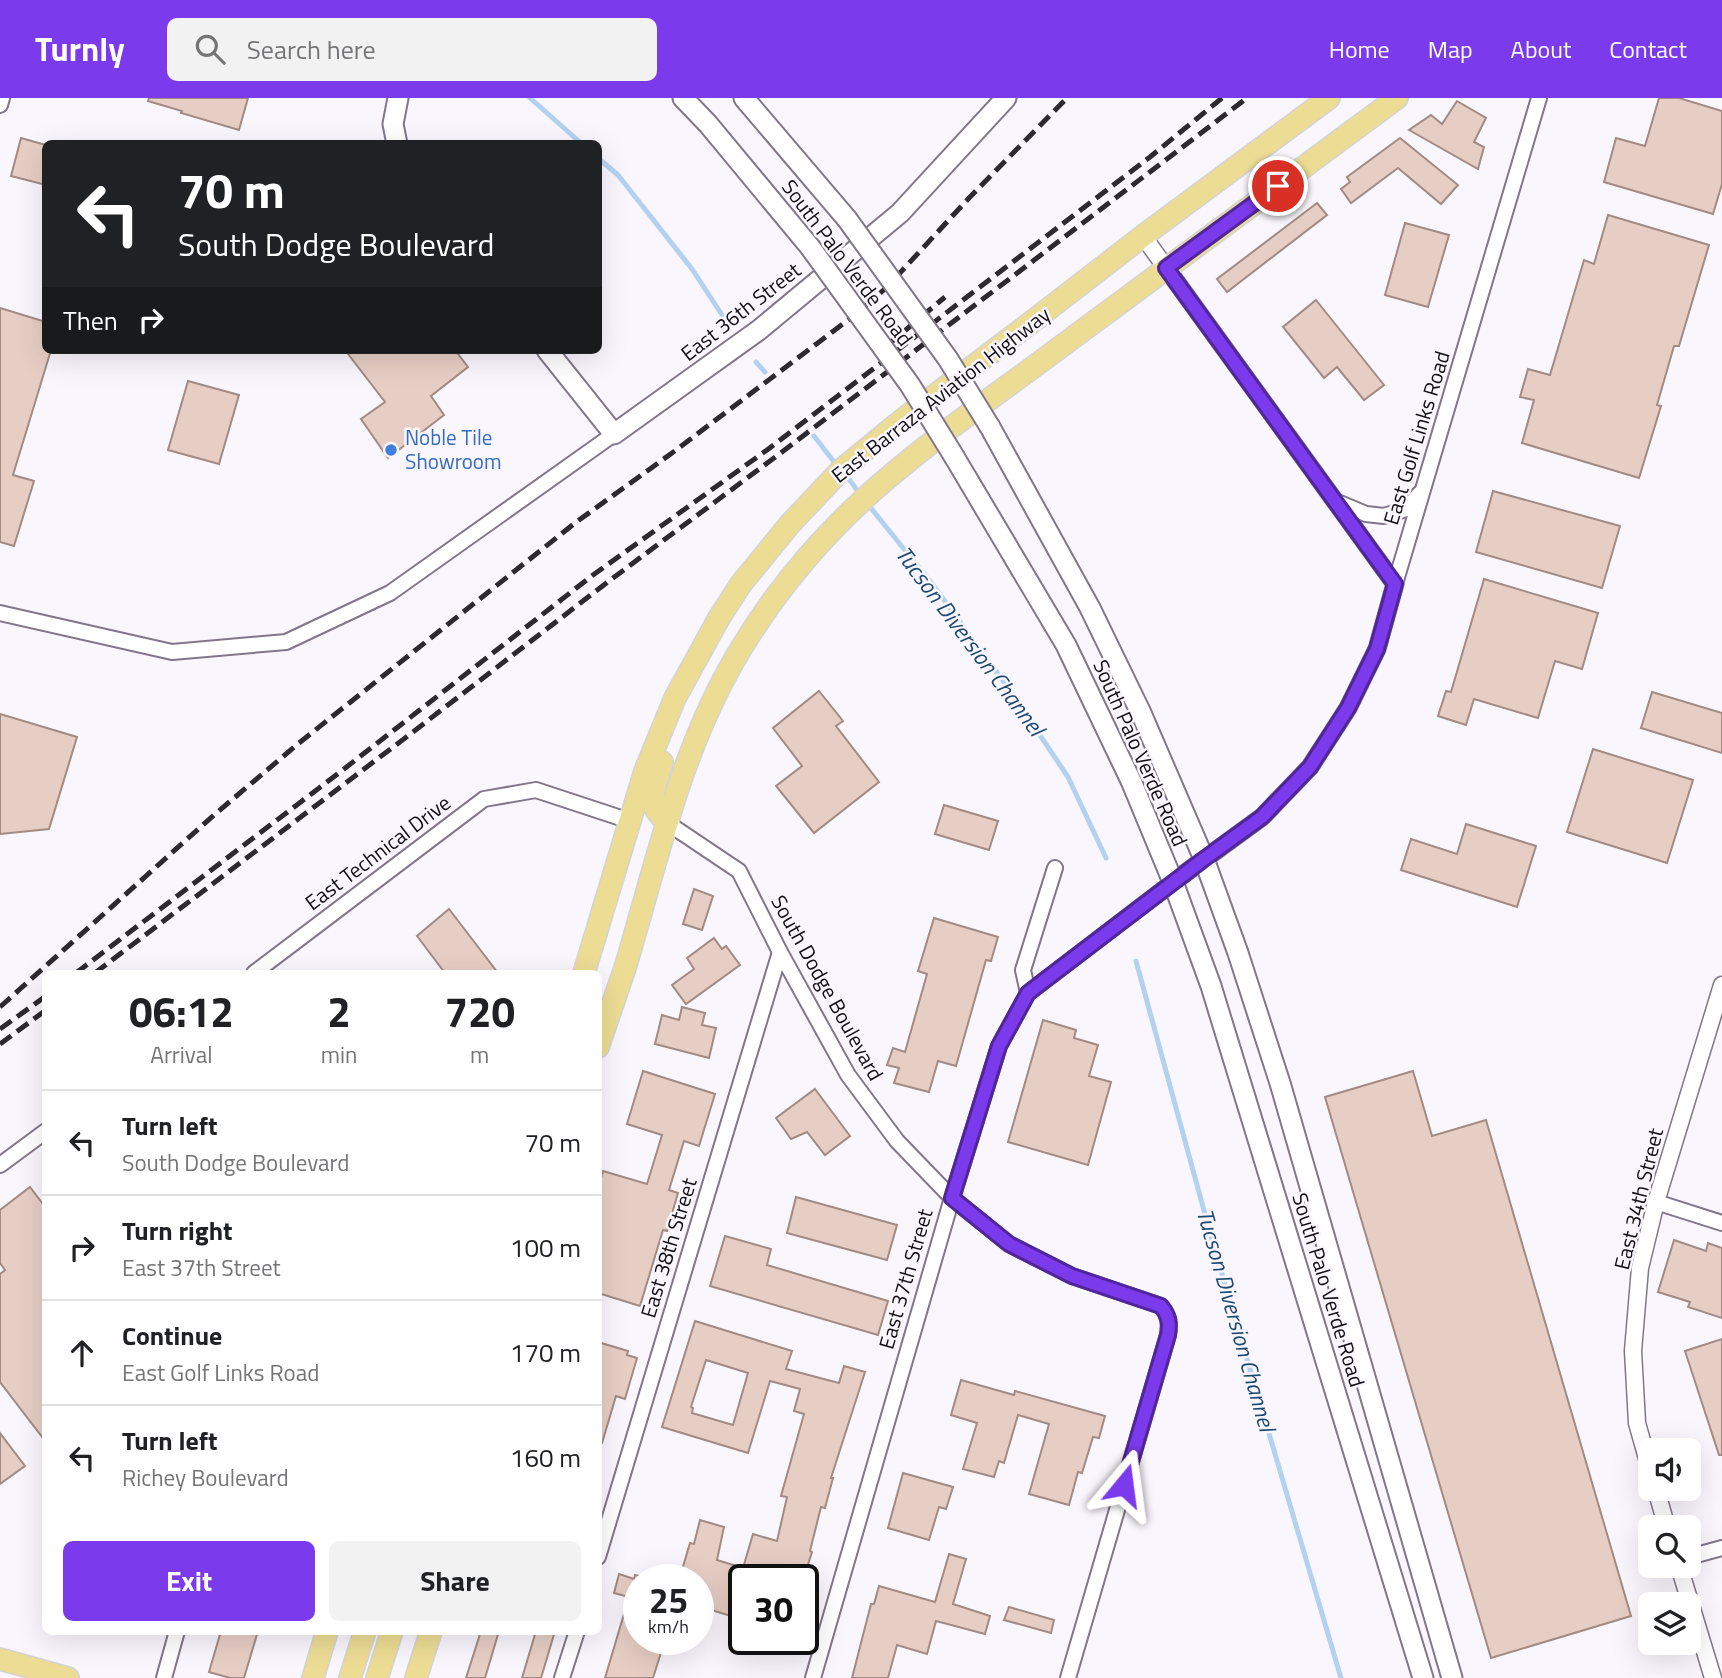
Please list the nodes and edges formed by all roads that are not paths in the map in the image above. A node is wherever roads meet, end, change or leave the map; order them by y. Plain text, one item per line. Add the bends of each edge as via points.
1 (2, 98) edge
2 (398, 98) edge
3 (683, 98) edge
4 (744, 98) edge
5 (1006, 98) edge
6 (1329, 98) edge
7 (1397, 98) edge
8 (1539, 98) edge
9 (0, 105) edge
10 (396, 140) edge
11 (1143, 236) junction
12 (1166, 268) junction
13 (550, 354) edge
14 (614, 434) junction
15 (1424, 487) junction
16 (1335, 501) junction
17 (790, 524) junction
18 (1395, 584) junction
19 (0, 613) edge
20 (630, 821) junction
21 (666, 822) junction
22 (1204, 859) junction
23 (1055, 868) dead end
24 (1173, 882) junction
25 (780, 951) junction
26 (585, 966) edge
27 (625, 967) junction
28 (258, 970) edge
29 (1722, 985) edge
30 (1028, 993) junction
31 (602, 1035) edge
32 (602, 1053) edge
33 (42, 1134) edge
34 (0, 1165) edge
35 (952, 1198) junction
36 (1656, 1202) junction
37 (1722, 1223) edge
38 (1641, 1438) edge
39 (602, 1544) edge
40 (1722, 1548) edge
41 (1701, 1554) edge
42 (1683, 1578) edge
43 (176, 1635) edge
44 (326, 1635) edge
45 (364, 1635) edge
46 (391, 1635) edge
47 (430, 1635) edge
48 (576, 1635) edge
49 (0, 1659) edge
50 (68, 1678) edge
51 (164, 1678) edge
52 (313, 1678) edge
53 (350, 1678) edge
54 (377, 1678) edge
55 (416, 1678) edge
56 (562, 1678) edge
57 (813, 1678) edge
58 (1068, 1678) edge
59 (1423, 1678) edge
60 (1452, 1678) edge
61 (1713, 1678) edge

1 - 9 street
2 - 10 main road via 393,124
3 - 24 main road, South Palo Verde Road, bridge via 810,247 910,385 956,458 1066,645
4 - 22 main road, South Palo Verde Road, bridge via 847,219 948,359 990,427 1090,608
5 - 14 main road, East 36th Street via 900,213 759,330
6 - 11 main road, East Barraza Aviation Highway
7 - 12 main road, East Barraza Aviation Highway
8 - 15 street, East Golf Links Road
11 - 12 street
11 - 17 main road, East Barraza Aviation Highway via 870,446
12 - 16 street
12 - 21 main road, East Barraza Aviation Highway via 892,474 838,523 741,648 701,726
13 - 14 main road
14 - 19 street via 390,593 286,642 172,652
15 - 16 street via 1406,509 1384,516
15 - 18 street, East Golf Links Road
16 - 18 street
17 - 20 main road, East Barraza Aviation Highway via 741,584 696,658 659,735
17 - 21 main road via 726,618 688,692 657,777 655,808
18 - 22 street, East Golf Links Road via 1377,649 1348,708 1310,767 1262,817
20 - 26 main road, East Barraza Aviation Highway
20 - 28 street, East Technical Drive via 536,790 484,799
21 - 25 street, South Dodge Boulevard via 739,871
21 - 27 main road
22 - 24 street, East Golf Links Road
22 - 60 main road, South Palo Verde Road via 1280,1083
23 - 30 street via 1023,970
24 - 30 street, East 37th Street
24 - 59 main road, South Palo Verde Road via 1211,986
25 - 35 street, South Dodge Boulevard via 848,1075 897,1141
25 - 39 street, East 38th Street
27 - 31 main road
27 - 32 main road
29 - 36 street, East 34th Street
30 - 35 street, East 37th Street via 999,1046
33 - 34 street
35 - 57 street, East 37th Street
35 - 58 street, South Dodge Boulevard via 1009,1244 1072,1276 1161,1306 1170,1322
36 - 37 street
36 - 38 street, East 34th Street via 1640,1268 1633,1351
40 - 41 street
42 - 61 street
43 - 51 street
44 - 52 main road
45 - 53 main road
46 - 54 main road
47 - 55 main road
48 - 56 street
49 - 50 main road

